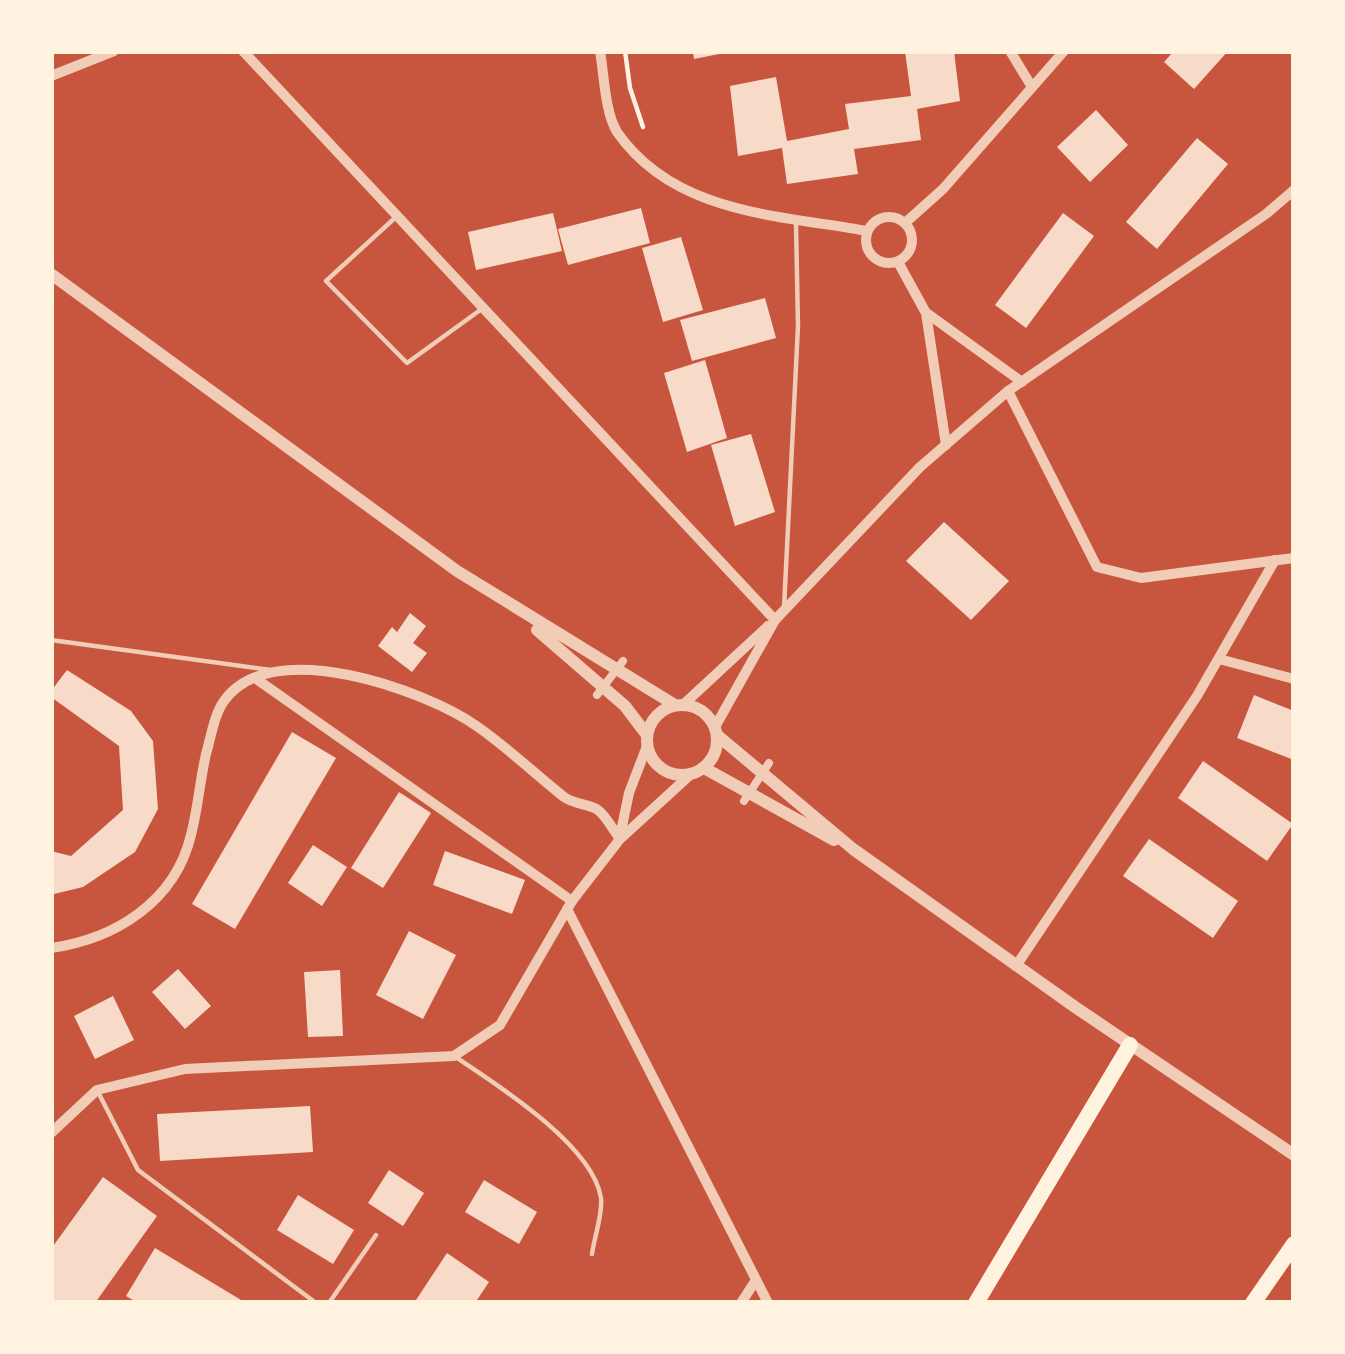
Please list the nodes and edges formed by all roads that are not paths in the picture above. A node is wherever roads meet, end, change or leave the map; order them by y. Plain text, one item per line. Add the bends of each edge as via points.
1 (114, 51) edge
2 (243, 51) edge
3 (600, 51) edge
4 (1010, 51) edge
5 (1064, 51) edge
6 (51, 76) edge
7 (1032, 87) junction
8 (1294, 190) edge
9 (398, 216) junction
10 (796, 218) junction
11 (905, 223) junction
12 (867, 231) junction
13 (898, 262) junction
14 (51, 274) edge
15 (484, 307) junction
16 (926, 313) junction
17 (1022, 382) junction
18 (1008, 392) junction
19 (946, 445) junction
20 (1294, 558) edge
21 (1275, 560) junction
22 (509, 605) junction
23 (784, 609) junction
24 (775, 620) junction
25 (51, 640) edge
26 (1219, 658) junction
27 (620, 665) junction
28 (271, 670) junction
29 (255, 678) junction
30 (1294, 679) edge
31 (600, 691) junction
32 (680, 705) junction
33 (716, 731) junction
34 (646, 741) junction
35 (766, 768) junction
36 (697, 772) junction
37 (746, 798) junction
38 (620, 839) junction
39 (853, 850) junction
40 (570, 905) junction
41 (51, 948) edge
42 (1016, 965) junction
43 (1130, 1045) junction
44 (454, 1056) junction
45 (97, 1090) junction
46 (51, 1133) edge
47 (1294, 1155) edge
48 (376, 1235) dead end
49 (1294, 1247) edge
50 (592, 1255) dead end
51 (756, 1280) junction
52 (316, 1303) edge
53 (329, 1303) edge
54 (741, 1303) edge
55 (768, 1303) edge
56 (976, 1303) edge
57 (1252, 1303) edge
58 (1269, 1303) edge

1 - 6 street
2 - 9 street
3 - 10 street via 615,129 665,181 737,211
4 - 7 street
5 - 7 street
7 - 11 street
8 - 17 street
9 - 15 street
9 - 15 lane via 326,281 407,363
10 - 12 street
10 - 23 lane
11 - 12 street via 884,217
11 - 13 street via 912,244
12 - 13 street via 870,254
13 - 16 street
14 - 22 street
15 - 24 street
16 - 17 street
16 - 19 street
17 - 18 street
18 - 19 street
18 - 21 street via 1096,567 1141,578
19 - 23 street
20 - 21 street
21 - 26 street
22 - 27 street
22 - 31 street
23 - 24 street
24 - 32 street
24 - 33 street
25 - 28 lane
26 - 30 street
26 - 42 street
27 - 31 street
27 - 32 street
28 - 29 street
28 - 38 street via 360,678 421,696 476,725 572,803 597,809
29 - 40 street
29 - 41 street via 224,700 182,865 168,885 139,916 94,940
31 - 34 street via 626,706
32 - 33 street via 703,712
32 - 34 street via 656,716
33 - 35 street
33 - 36 street via 715,752
34 - 36 street via 659,768
34 - 38 street
35 - 37 street
35 - 39 street
36 - 37 street
36 - 38 street
37 - 39 street
38 - 40 street
39 - 42 street
40 - 44 street via 500,1025
40 - 51 street
42 - 43 street
43 - 47 street
43 - 56 highway
44 - 45 street via 185,1069
44 - 50 lane via 534,1111 580,1158 601,1198
45 - 46 street
45 - 52 lane via 138,1170
48 - 53 lane
49 - 57 highway
49 - 58 highway
51 - 54 street
51 - 55 street

